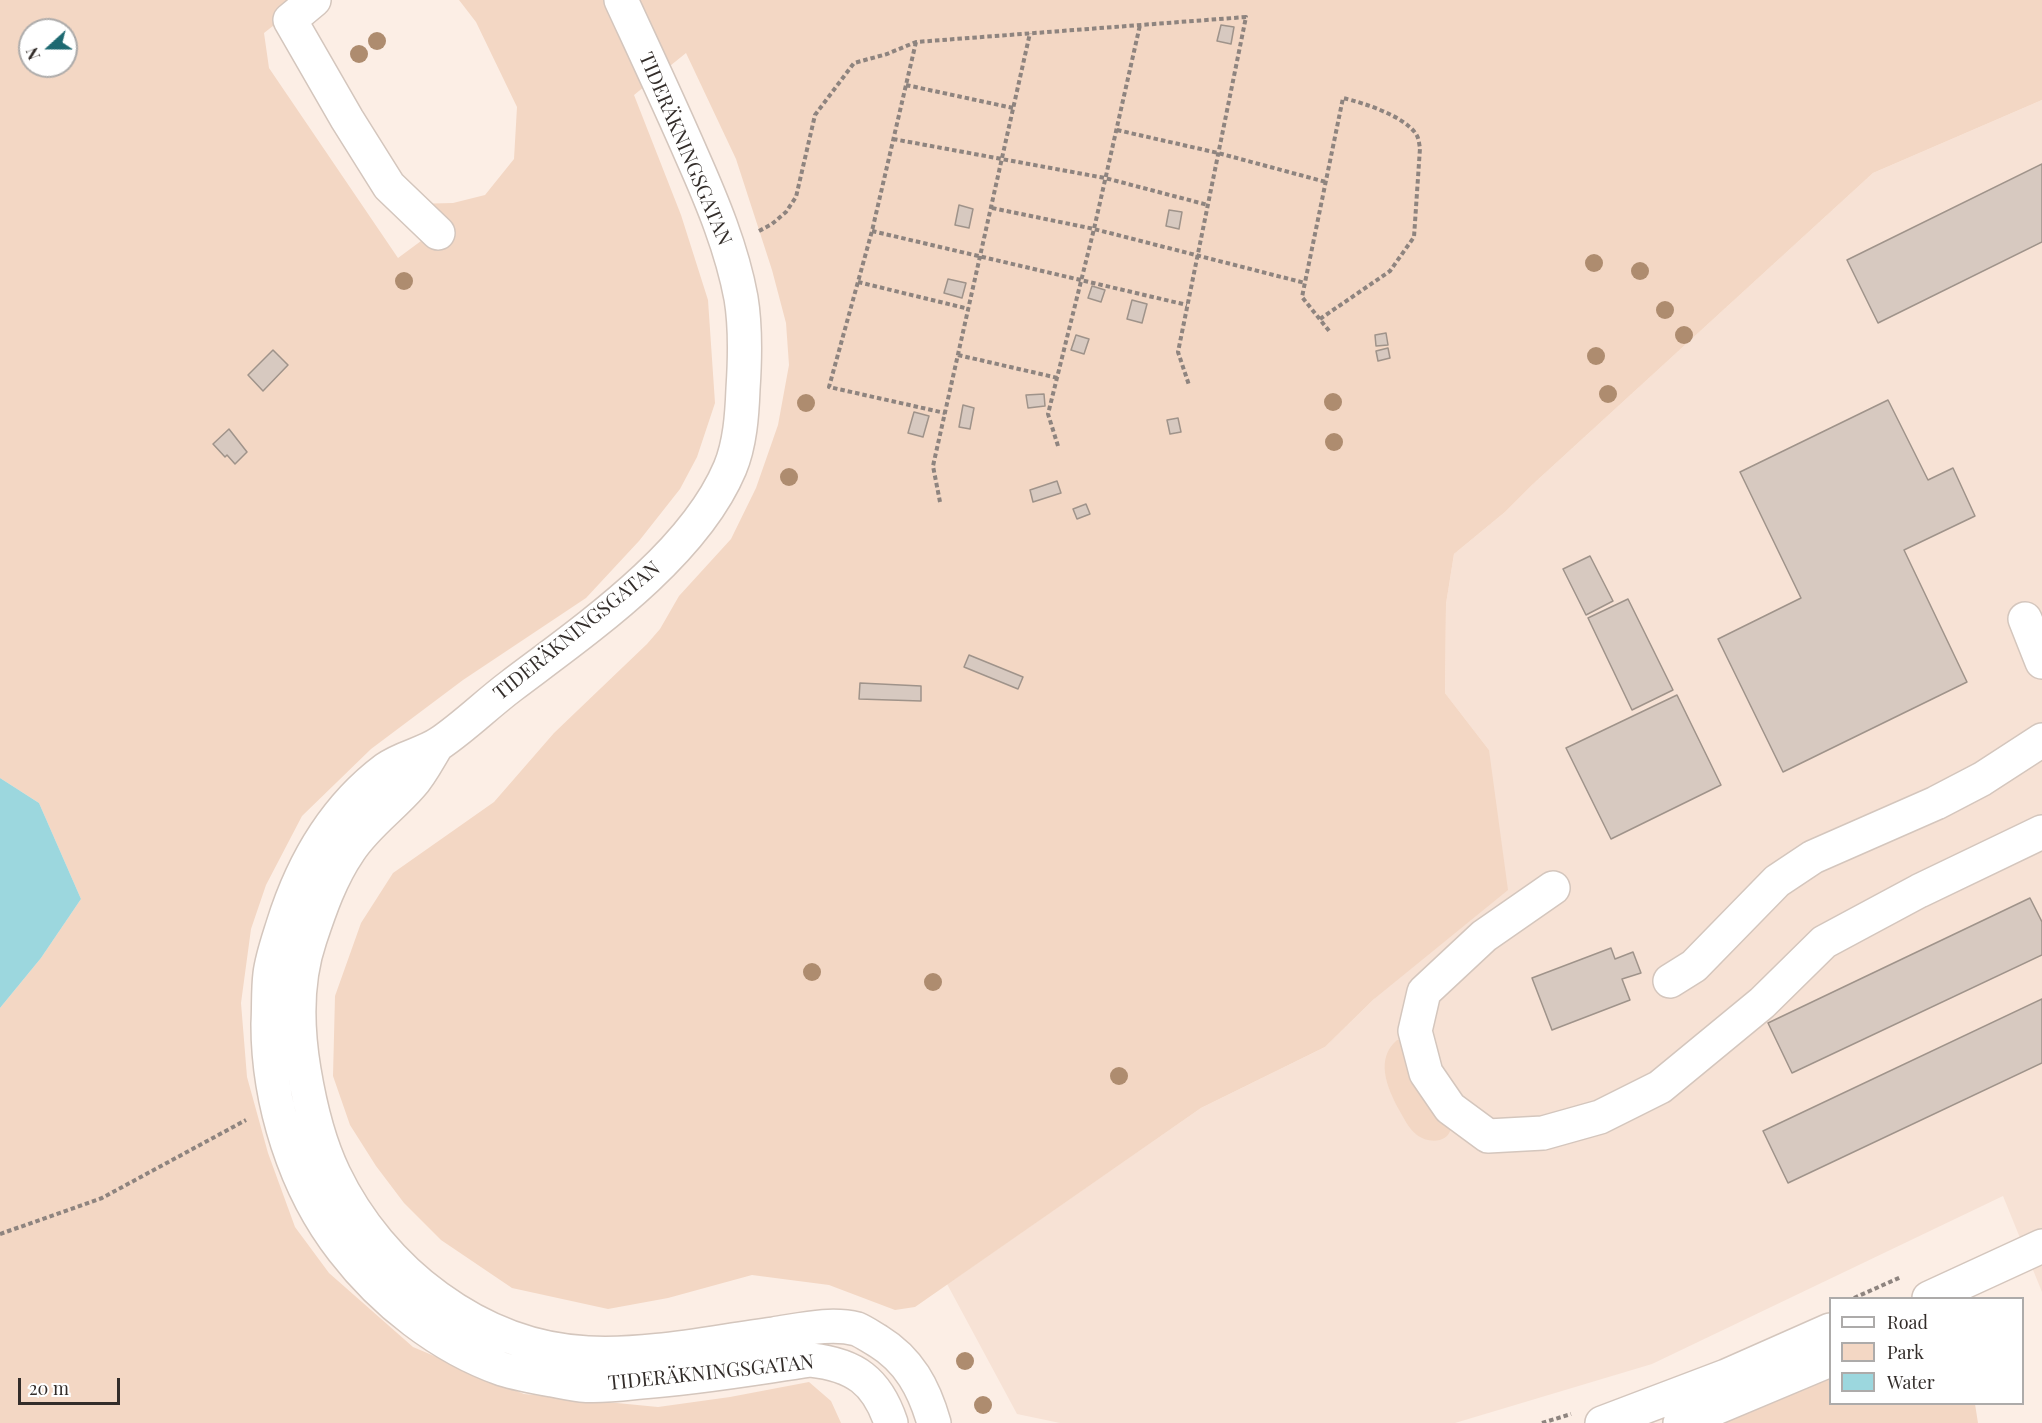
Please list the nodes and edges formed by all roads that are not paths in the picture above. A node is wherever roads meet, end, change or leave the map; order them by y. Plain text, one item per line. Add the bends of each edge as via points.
1 (314, 0) edge
2 (621, 0) edge
3 (438, 233) dead end
4 (2025, 619) dead end
5 (2042, 662) edge
6 (2042, 740) edge
7 (438, 745) junction
8 (2042, 832) edge
9 (1553, 888) dead end
10 (1670, 981) dead end
11 (2042, 1246) edge
12 (1933, 1297) edge
13 (1829, 1329) edge
14 (1829, 1360) edge
15 (891, 1423) edge
16 (934, 1423) edge
17 (1602, 1423) edge
18 (1680, 1423) edge

1 - 3 street via 290,20 389,186
2 - 7 street, TIDERÄKNINGSGATAN via 713,206 741,300 745,357 742,417 731,466 689,534 659,565 593,623
4 - 5 street
6 - 10 street via 1936,803 1813,857 1777,881 1694,966
7 - 15 street, TIDERÄKNINGSGATAN via 392,764 344,809 322,836 290,901 273,962 268,1048 273,1084 293,1156 328,1230 377,1289 406,1314 451,1344 503,1369 580,1385 610,1385 686,1379 811,1360 830,1362 861,1376 875,1389
7 - 16 street, TIDERÄKNINGSGATAN via 411,785 350,849 335,874 309,942 303,973 299,1041 313,1121 333,1173 370,1233 427,1291 458,1311 492,1329 552,1348 586,1353 625,1352 827,1326 860,1330 895,1352 909,1368 920,1384
8 - 9 street via 1824,942 1762,1003 1660,1087 1600,1117 1543,1133 1488,1136 1450,1108 1426,1073 1415,1031 1424,992 1484,936
11 - 12 street
13 - 17 street via 1726,1376
14 - 18 street

